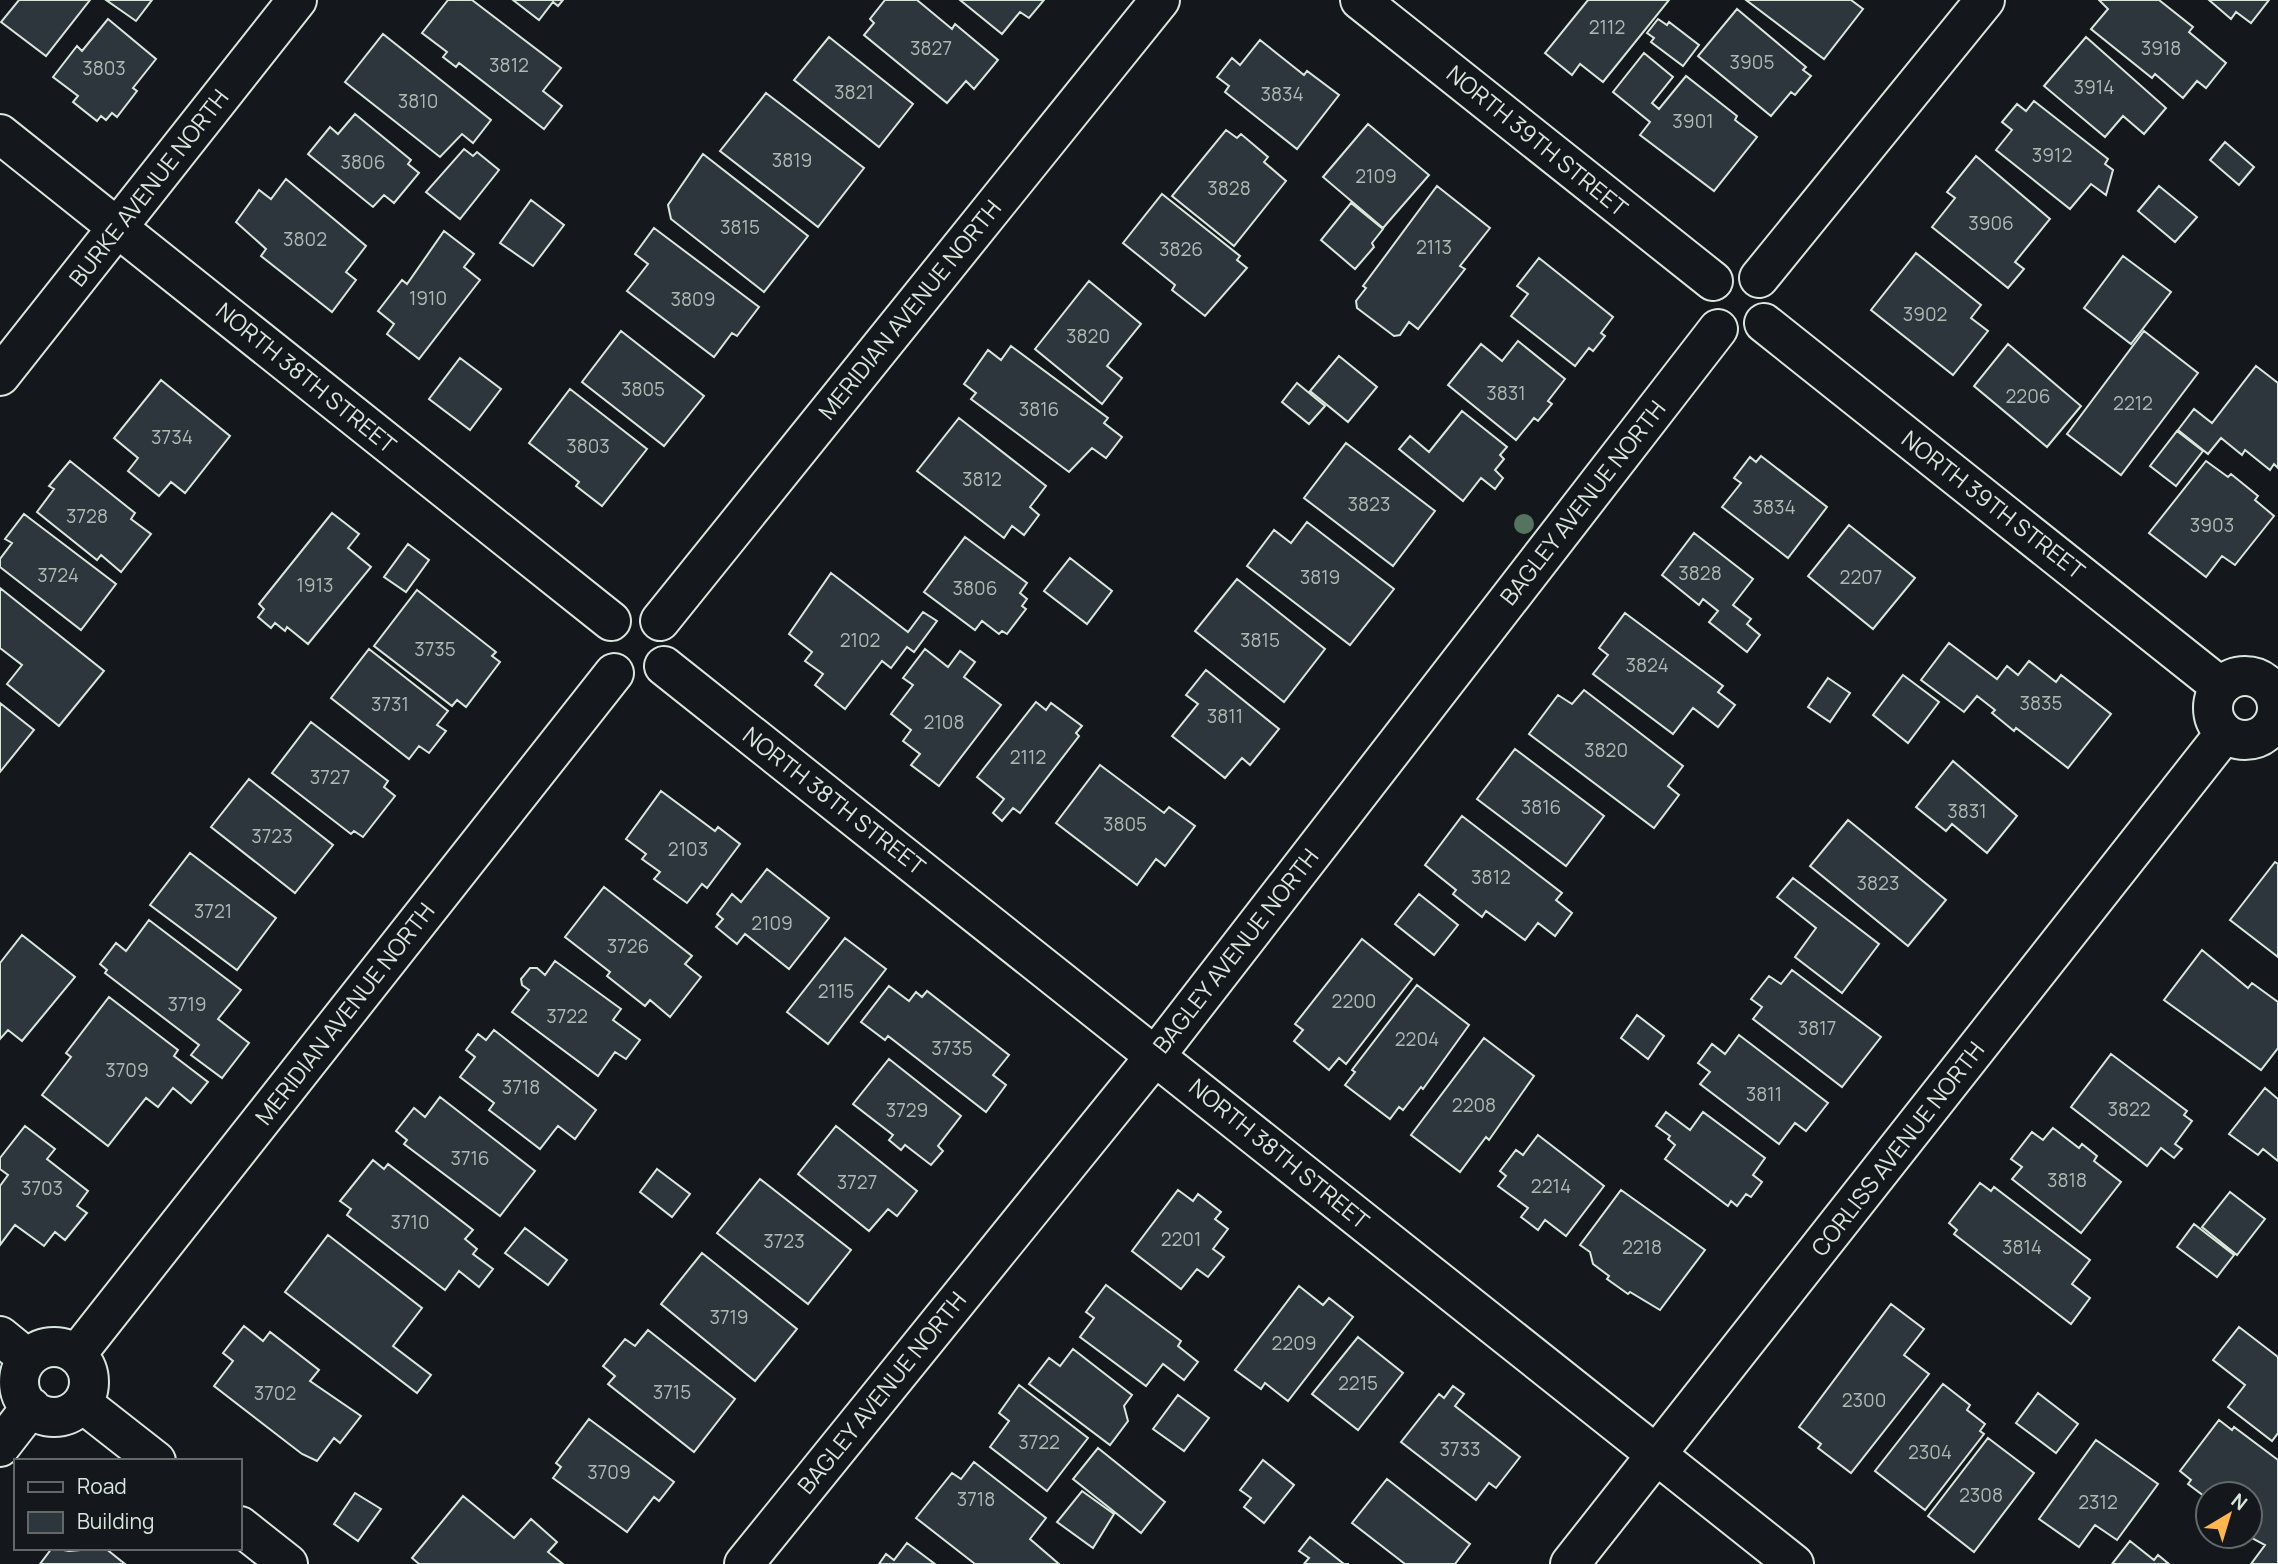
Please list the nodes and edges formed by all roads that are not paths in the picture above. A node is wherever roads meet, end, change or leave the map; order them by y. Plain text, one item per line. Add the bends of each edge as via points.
1 (297, 0) edge
2 (1160, 0) edge
3 (1360, 0) edge
4 (1985, 0) edge
5 (0, 134) edge
6 (118, 228) junction
7 (1759, 278) junction
8 (1713, 281) junction
9 (1764, 323) junction
10 (1718, 329) junction
11 (0, 376) edge
12 (611, 621) junction
13 (660, 621) junction
14 (664, 666) junction
15 (614, 673) junction
16 (2272, 677) edge
17 (2221, 687) junction
18 (2275, 729) edge
19 (2225, 733) junction
20 (1156, 1055) junction
21 (14, 1347) edge
22 (76, 1355) junction
23 (82, 1403) junction
24 (31, 1408) junction
25 (0, 1447) edge
26 (1657, 1455) junction
27 (153, 1459) edge
28 (242, 1529) edge
29 (288, 1564) edge
30 (744, 1564) edge
31 (1570, 1564) edge
32 (1794, 1564) edge

1 - 6 street, BURKE AVENUE NORTH
2 - 13 street, MERIDIAN AVENUE NORTH
3 - 8 street, NORTH 39TH STREET
4 - 7 street
5 - 6 street, NORTH 38TH STREET
6 - 11 street, BURKE AVENUE NORTH
6 - 12 street, NORTH 38TH STREET
7 - 8 street via 1735,270
7 - 9 street via 1771,305
8 - 10 street via 1704,307
9 - 10 street via 1743,336
9 - 17 street, NORTH 39TH STREET
10 - 20 street, BAGLEY AVENUE NORTH
12 - 13 street via 636,611
12 - 15 street via 601,648
13 - 14 street via 671,649
14 - 15 street via 640,681
14 - 20 street, NORTH 38TH STREET
15 - 22 street, MERIDIAN AVENUE NORTH
16 - 17 street via 2242,676
16 - 18 street via 2277,700
17 - 19 street via 2213,711
18 - 19 street via 2248,740
19 - 26 street, CORLISS AVENUE NORTH
20 - 26 street, NORTH 38TH STREET
20 - 30 street, BAGLEY AVENUE NORTH
21 - 22 street via 60,1346
21 - 24 street via 18,1380
22 - 23 street via 89,1377
23 - 24 street via 58,1417
23 - 27 street
24 - 25 street
26 - 31 street, CORLISS AVENUE NORTH
26 - 32 street, NORTH 38TH STREET
28 - 29 street

